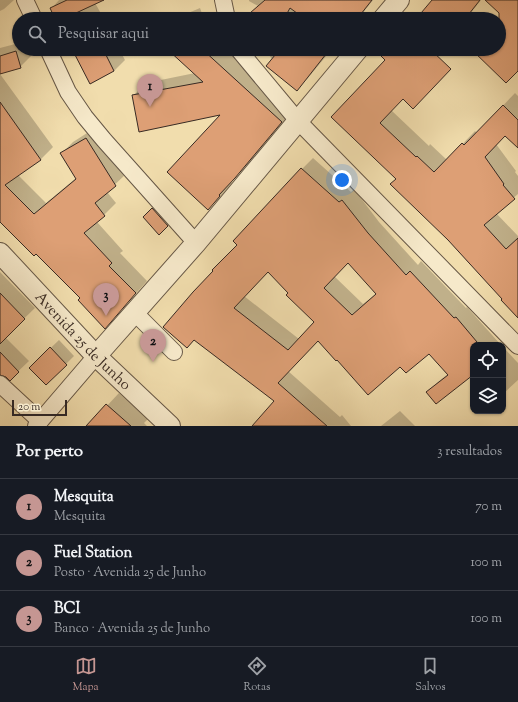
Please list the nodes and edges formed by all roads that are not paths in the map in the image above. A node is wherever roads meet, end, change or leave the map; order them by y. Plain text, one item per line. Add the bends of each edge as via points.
1 (25, 0) edge
2 (224, 0) edge
3 (399, 0) edge
4 (31, 12) edge
5 (226, 12) edge
6 (389, 12) edge
7 (51, 56) edge
8 (244, 56) edge
9 (352, 56) edge
10 (298, 121) junction
11 (196, 243) junction
12 (0, 254) edge
13 (135, 312) junction
14 (518, 346) edge
15 (174, 352) dead end
16 (96, 356) junction
17 (0, 384) edge
18 (38, 424) edge
19 (170, 426) edge

1 - 4 street
2 - 5 street
3 - 6 street
7 - 11 street via 68,92 85,117
8 - 10 street
9 - 10 street
10 - 11 street
10 - 14 street
11 - 13 street
12 - 16 street, Avenida 25 de Junho
13 - 15 street
13 - 16 street
16 - 18 street
16 - 19 street, Avenida 25 de Junho
17 - 18 street

